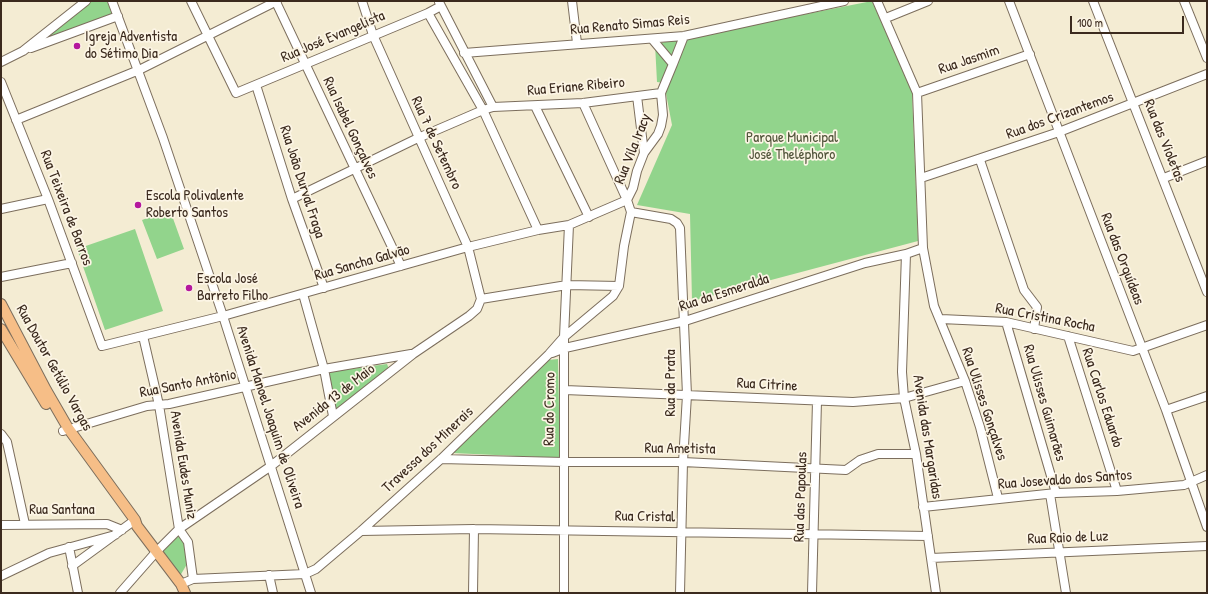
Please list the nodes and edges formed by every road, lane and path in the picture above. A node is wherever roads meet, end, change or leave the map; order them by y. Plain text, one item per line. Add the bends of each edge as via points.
1 (86, 1) edge
2 (112, 1) edge
3 (191, 1) edge
4 (362, 1) edge
5 (572, 1) edge
6 (844, 1) edge
7 (877, 1) edge
8 (928, 1) edge
9 (1009, 1) edge
10 (1093, 1) edge
11 (1184, 1) edge
12 (273, 2) edge
13 (439, 3) edge
14 (428, 13) junction
15 (118, 16) junction
16 (886, 18) junction
17 (373, 35) junction
18 (684, 36) junction
19 (208, 37) junction
20 (652, 39) junction
21 (577, 43) junction
22 (23, 51) junction
23 (464, 52) junction
24 (1030, 54) junction
25 (1207, 58) edge
26 (1, 62) edge
27 (305, 64) junction
28 (673, 64) junction
29 (139, 70) junction
30 (1207, 74) edge
31 (1, 82) edge
32 (256, 85) junction
33 (661, 93) junction
34 (918, 93) junction
35 (637, 96) junction
36 (583, 103) junction
37 (1134, 104) junction
38 (535, 106) junction
39 (493, 108) junction
40 (483, 110) junction
41 (16, 120) junction
42 (1059, 132) junction
43 (418, 138) junction
44 (644, 153) junction
45 (980, 160) junction
46 (1207, 161) edge
47 (354, 170) junction
48 (921, 178) junction
49 (1164, 178) junction
50 (48, 199) junction
51 (292, 199) junction
52 (628, 200) junction
53 (1, 209) edge
54 (631, 212) junction
55 (589, 217) junction
56 (570, 225) junction
57 (538, 230) junction
58 (468, 247) junction
59 (923, 248) junction
60 (906, 254) junction
61 (72, 263) junction
62 (401, 266) junction
63 (1, 277) edge
64 (567, 285) junction
65 (619, 286) junction
66 (324, 288) junction
67 (1207, 292) edge
68 (303, 294) junction
69 (480, 299) junction
70 (1, 304) edge
71 (223, 316) junction
72 (941, 319) junction
73 (685, 321) junction
74 (1006, 322) junction
75 (1207, 325) edge
76 (1034, 328) junction
77 (1, 329) edge
78 (143, 336) junction
79 (1068, 336) junction
80 (564, 337) junction
81 (102, 346) joint
82 (565, 348) junction
83 (1142, 349) junction
84 (413, 354) junction
85 (549, 354) junction
86 (324, 369) junction
87 (965, 382) junction
88 (246, 387) junction
89 (565, 390) junction
90 (687, 395) junction
91 (1207, 396) edge
92 (904, 398) junction
93 (817, 401) junction
94 (159, 405) junction
95 (1166, 410) junction
96 (333, 416) junction
97 (66, 429) junction
98 (1, 434) edge
99 (916, 454) junction
100 (441, 459) junction
101 (564, 462) junction
102 (683, 462) junction
103 (271, 466) junction
104 (816, 467) junction
105 (1207, 475) edge
106 (1192, 480) junction
107 (1117, 492) junction
108 (1053, 494) junction
109 (998, 498) junction
110 (923, 507) junction
111 (135, 523) junction
112 (25, 524) junction
113 (1, 525) edge
114 (1207, 527) edge
115 (179, 529) junction
116 (474, 529) junction
117 (563, 530) junction
118 (362, 531) junction
119 (681, 532) junction
120 (119, 533) junction
121 (813, 533) junction
122 (928, 536) junction
123 (1207, 546) edge
124 (69, 547) junction
125 (156, 552) junction
126 (1059, 552) junction
127 (931, 558) junction
128 (72, 566) junction
129 (305, 574) junction
130 (1, 576) edge
131 (269, 576) junction
132 (193, 579) junction
133 (183, 589) edge
134 (78, 593) edge
135 (120, 593) edge
136 (273, 593) edge
137 (311, 593) edge
138 (473, 593) edge
139 (564, 593) edge
140 (680, 593) edge
141 (812, 593) edge
142 (936, 593) edge
143 (1066, 593) edge

1 - 22 street
2 - 15 street, Avenida Manoel Joaquim de Oliveira
3 - 19 street
4 - 17 street, Rua 7 de Setembro
5 - 21 street
6 - 18 street, Rua Renato Simas Reis
7 - 16 street
8 - 16 street
9 - 24 street, Rua das Orquídeas
10 - 37 street, Rua das Violetas
11 - 25 street
12 - 19 street
12 - 27 street, Rua Isabel Gonçalves
13 - 14 street, Rua José Evangelista
13 - 23 street
14 - 17 street, Rua José Evangelista
14 - 40 street
15 - 22 street
15 - 29 street, Avenida Manoel Joaquim de Oliveira
16 - 34 street
17 - 27 street, Rua José Evangelista
17 - 43 street, Rua 7 de Setembro
18 - 20 street, Rua Renato Simas Reis
18 - 28 street
19 - 29 street
19 - 32 street, Rua José Evangelista via 236,93
20 - 21 street, Rua Renato Simas Reis
20 - 28 street
21 - 23 street, Rua Renato Simas Reis
22 - 26 street
23 - 39 street
24 - 34 street, Rua Jasmim
24 - 42 street, Rua das Orquídeas
27 - 32 street, Rua José Evangelista
27 - 47 street, Rua Isabel Gonçalves
28 - 33 street
29 - 41 street
29 - 71 street, Avenida Manoel Joaquim de Oliveira
30 - 37 street, Rua dos Crizantemos
31 - 41 street, Rua Teixeira de Barros
32 - 51 street, Rua João Durval Fraga
33 - 35 street, Rua Eriane Ribeiro
33 - 44 street, Rua Vila Iracy via 661,126
34 - 48 street
35 - 36 street, Rua Eriane Ribeiro
35 - 44 street
36 - 38 street, Rua Eriane Ribeiro
36 - 52 street
37 - 42 street, Rua dos Crizantemos
37 - 49 street, Rua das Violetas
38 - 39 street, Rua Eriane Ribeiro
38 - 55 street
39 - 40 street, Rua Eriane Ribeiro
40 - 43 street, Rua Eriane Ribeiro
40 - 57 street
41 - 50 street, Rua Teixeira de Barros
42 - 45 street, Rua dos Crizantemos
42 - 83 street, Rua das Orquídeas
43 - 47 street, Rua Eriane Ribeiro
43 - 58 street, Rua 7 de Setembro
44 - 52 street, Rua Vila Iracy
45 - 48 street, Rua dos Crizantemos
45 - 76 street via 1024,290 1037,307
46 - 49 street
47 - 51 street, Rua Eriane Ribeiro
47 - 62 street, Rua Isabel Gonçalves
48 - 59 street
49 - 67 street, Rua das Violetas
50 - 53 street
50 - 61 street, Rua Teixeira de Barros
51 - 66 street, Rua João Durval Fraga
52 - 54 street, Rua Vila Iracy
52 - 55 street, Rua Sancha Galvão
54 - 65 street, Rua Vila Iracy
54 - 73 street, Rua da Prata via 671,219 680,228
55 - 56 street, Rua Sancha Galvão
56 - 57 street, Rua Sancha Galvão
56 - 64 street, Rua do Cromo
57 - 58 street, Rua Sancha Galvão
58 - 62 street, Rua Sancha Galvão
58 - 69 street, Rua 7 de Setembro
59 - 60 street
59 - 72 street via 934,306
60 - 73 street, Rua da Esmeralda via 857,266
60 - 92 street, Avenida das Margaridas via 902,372
61 - 63 street
61 - 81 street, Rua Teixeira de Barros
62 - 66 street, Rua Sancha Galvão
64 - 65 street
64 - 69 street
64 - 80 street, Rua do Cromo
65 - 80 street, Travessa dos Minerais via 613,296 591,317
66 - 68 street, Rua Sancha Galvão
68 - 71 street, Rua Sancha Galvão
68 - 86 street
69 - 84 street, Avenida 13 de Maio via 477,309 469,316
70 - 97 main road, Rua Doutor Getúlio Vargas
71 - 78 street, Rua Sancha Galvão
71 - 88 street, Avenida Manoel Joaquim de Oliveira
72 - 74 street, Rua Cristina Rocha
72 - 87 street, Rua Ulisses Gonçalves
73 - 82 street, Rua da Esmeralda
73 - 90 street, Rua da Prata
74 - 76 street, Rua Cristina Rocha
74 - 108 street, Rua Ulisses Guimarães
75 - 83 street
76 - 79 street, Rua Cristina Rocha
77 - 97 main road, Rua Doutor Getúlio Vargas
78 - 81 street, Rua Sancha Galvão
78 - 94 street, Avenida Eudes Muniz
79 - 83 street, Rua Cristina Rocha via 1133,351
79 - 107 street, Rua Carlos Eduardo
80 - 82 street, Rua do Cromo
80 - 85 street, Travessa dos Minerais
82 - 85 street, Rua da Esmeralda
82 - 89 street, Rua do Cromo
83 - 95 street, Rua das Orquídeas
84 - 86 street, Rua Santo Antônio
84 - 96 street, Avenida 13 de Maio
85 - 100 street, Travessa dos Minerais
86 - 88 street, Rua Santo Antônio
86 - 96 street
87 - 92 street, Rua Citrine
87 - 109 street, Rua Ulisses Gonçalves via 980,427
88 - 94 street, Rua Santo Antônio
88 - 103 street, Avenida Manoel Joaquim de Oliveira
89 - 90 street, Rua Citrine
89 - 101 street, Rua do Cromo
90 - 93 street, Rua Citrine
90 - 102 street, Rua da Prata
91 - 95 street
92 - 93 street, Rua Citrine via 853,402
92 - 99 street, Avenida das Margaridas
93 - 104 street, Rua das Papoulas
94 - 97 street, Rua Santo Antônio via 147,406
94 - 115 street, Avenida Eudes Muniz
95 - 106 street, Rua das Orquídeas
96 - 103 street, Avenida 13 de Maio
97 - 111 main road, Rua Doutor Getúlio Vargas
98 - 112 street via 7,442
99 - 104 street, Rua Ametista via 878,454 860,460 846,470
99 - 110 street, Avenida das Margaridas
100 - 101 street, Rua Ametista
100 - 118 street, Travessa dos Minerais
101 - 102 street, Rua Ametista
101 - 117 street, Rua do Cromo
102 - 104 street, Rua Ametista
102 - 119 street, Rua da Prata
103 - 115 street, Avenida 13 de Maio
103 - 129 street, Avenida Manoel Joaquim de Oliveira
104 - 121 street, Rua das Papoulas
105 - 106 street, Rua Josevaldo dos Santos
106 - 107 street, Rua Josevaldo dos Santos via 1184,485
106 - 114 street, Rua das Orquídeas
107 - 108 street, Rua Josevaldo dos Santos
108 - 109 street, Rua Josevaldo dos Santos
108 - 126 street, Rua Ulisses Guimarães
109 - 110 street, Rua Josevaldo dos Santos
110 - 122 street, Avenida das Margaridas
111 - 120 street
111 - 125 main road, Rua Doutor Getúlio Vargas
112 - 113 street, Rua Santana
112 - 120 street, Rua Santana via 110,524
115 - 125 street, Avenida 13 de Maio
115 - 132 street, Avenida Eudes Muniz via 188,542
116 - 117 street, Rua Cristal
116 - 118 street, Rua Cristal
116 - 138 street
117 - 119 street, Rua Cristal
117 - 139 street, Rua do Cromo
118 - 129 street, Travessa dos Minerais
119 - 121 street, Rua Cristal
119 - 140 street, Rua da Prata
120 - 124 street
120 - 128 street
121 - 122 street, Rua Cristal
121 - 141 street, Rua das Papoulas
122 - 127 street, Avenida das Margaridas
123 - 126 street, Rua Raio de Luz
124 - 128 street
124 - 130 street via 49,553
125 - 133 main road, Rua Doutor Getúlio Vargas
125 - 135 street, Avenida 13 de Maio
126 - 127 street, Rua Raio de Luz
126 - 143 street, Rua Ulisses Guimarães
127 - 142 street, Avenida das Margaridas
128 - 134 street
129 - 131 street
129 - 137 street, Avenida Manoel Joaquim de Oliveira
131 - 132 street
131 - 136 street
132 - 133 street

